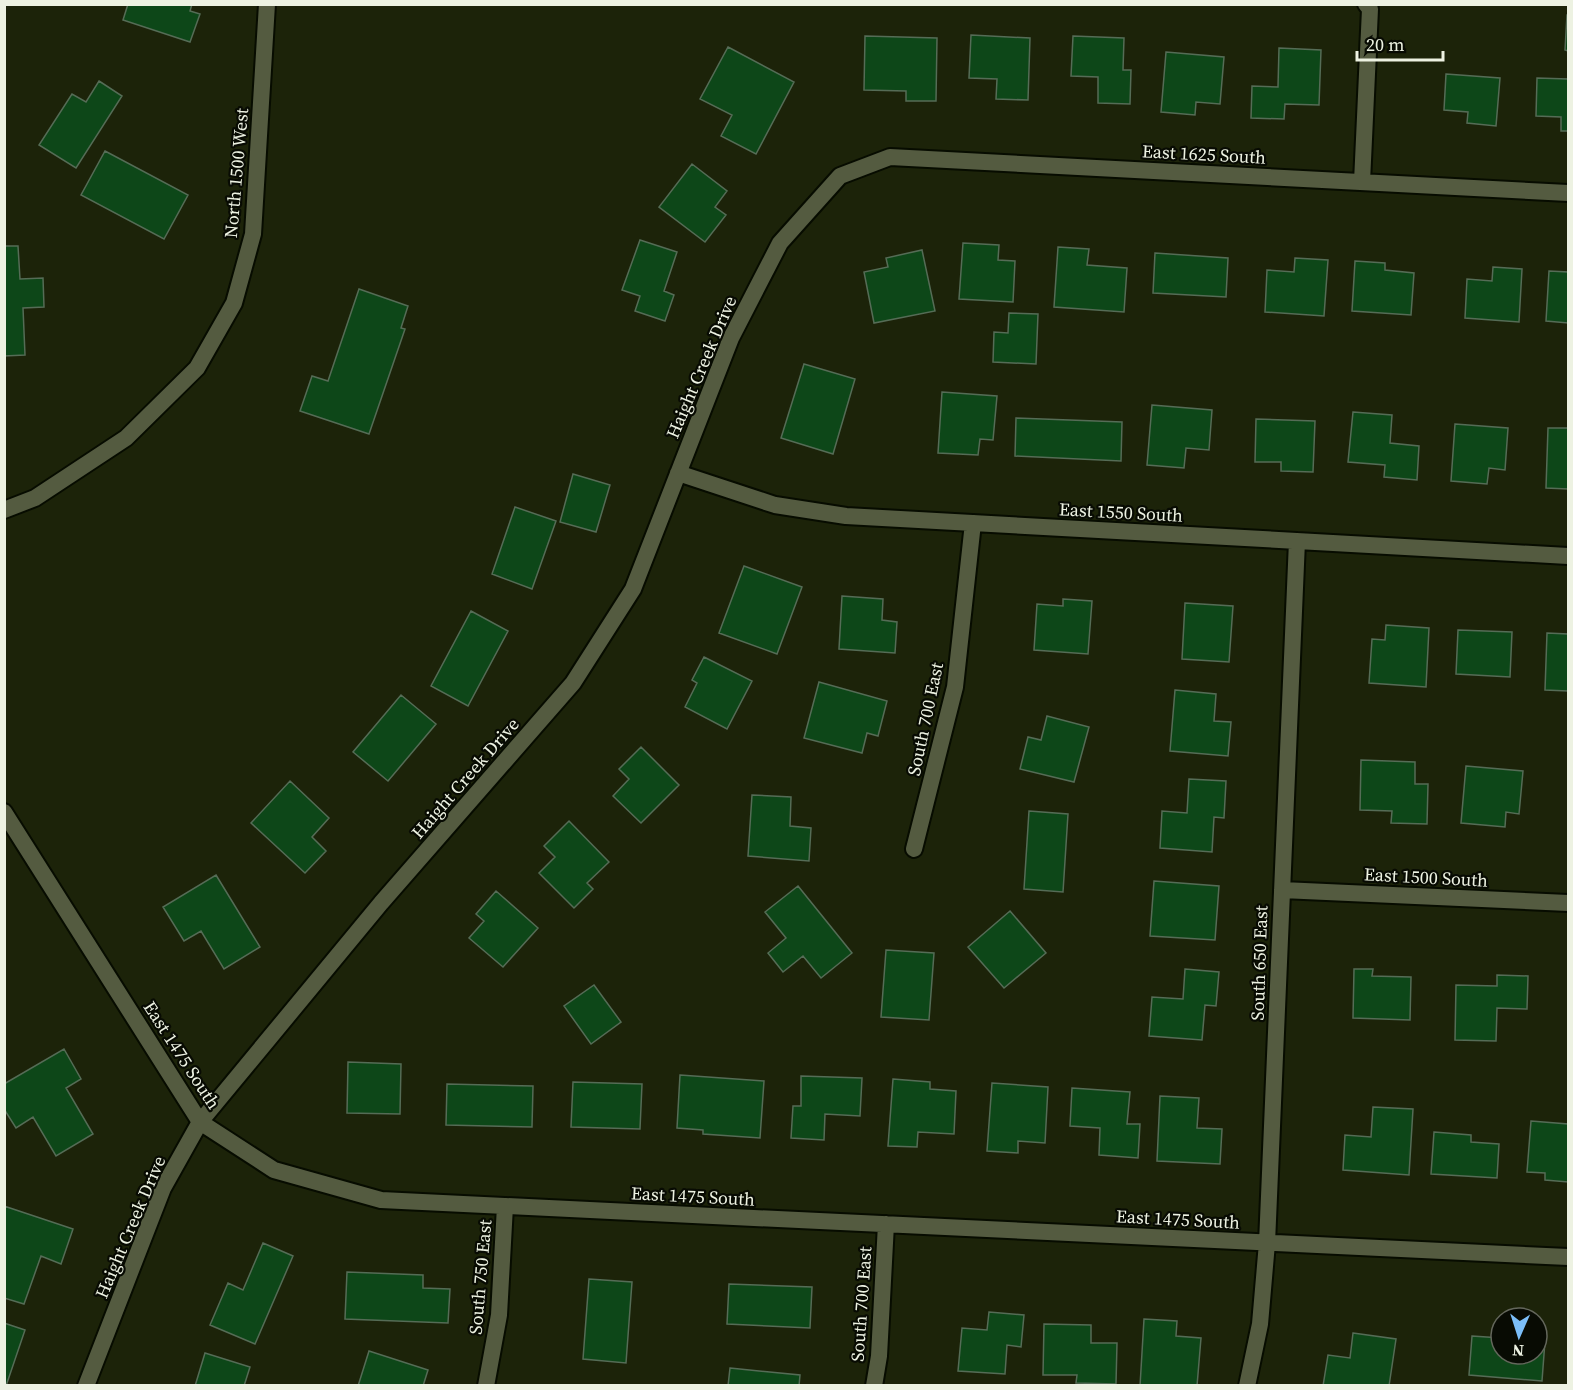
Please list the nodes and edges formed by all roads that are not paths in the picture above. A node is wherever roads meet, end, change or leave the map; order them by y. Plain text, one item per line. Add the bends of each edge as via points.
1 (267, 4) edge
2 (1366, 4) edge
3 (840, 176) joint
4 (1362, 182) junction
5 (1569, 193) edge
6 (678, 473) junction
7 (4, 510) edge
8 (973, 523) junction
9 (1297, 541) junction
10 (1569, 556) edge
11 (4, 812) edge
12 (914, 849) dead end
13 (1282, 890) junction
14 (1569, 903) edge
15 (200, 1122) junction
16 (506, 1206) junction
17 (886, 1224) junction
18 (1267, 1243) junction
19 (1569, 1257) edge
20 (86, 1386) edge
21 (486, 1386) edge
22 (874, 1386) edge
23 (1247, 1386) edge

1 - 7 street, North 1500 West via 253,234 234,303 197,368 126,438 35,498
2 - 4 street via 1370,9
3 - 4 street, East 1625 South via 890,157
3 - 6 street, Haight Creek Drive via 780,243 731,338
4 - 5 street, East 1625 South
6 - 8 street, East 1550 South via 775,505 846,516
6 - 15 street, Haight Creek Drive via 633,589 573,683 381,903
8 - 9 street, East 1550 South
8 - 12 street, South 700 East via 955,687
9 - 10 street, East 1550 South
9 - 13 street, South 650 East
11 - 15 street, East 1475 South
13 - 14 street, East 1500 South
13 - 18 street, South 650 East
15 - 16 street, East 1475 South via 274,1170 381,1200
15 - 20 street, Haight Creek Drive via 163,1188
16 - 17 street, East 1475 South
16 - 21 street, South 750 East via 499,1315
17 - 18 street, East 1475 South
17 - 22 street, South 700 East
18 - 19 street, East 1475 South
18 - 23 street, South 650 East via 1260,1324

